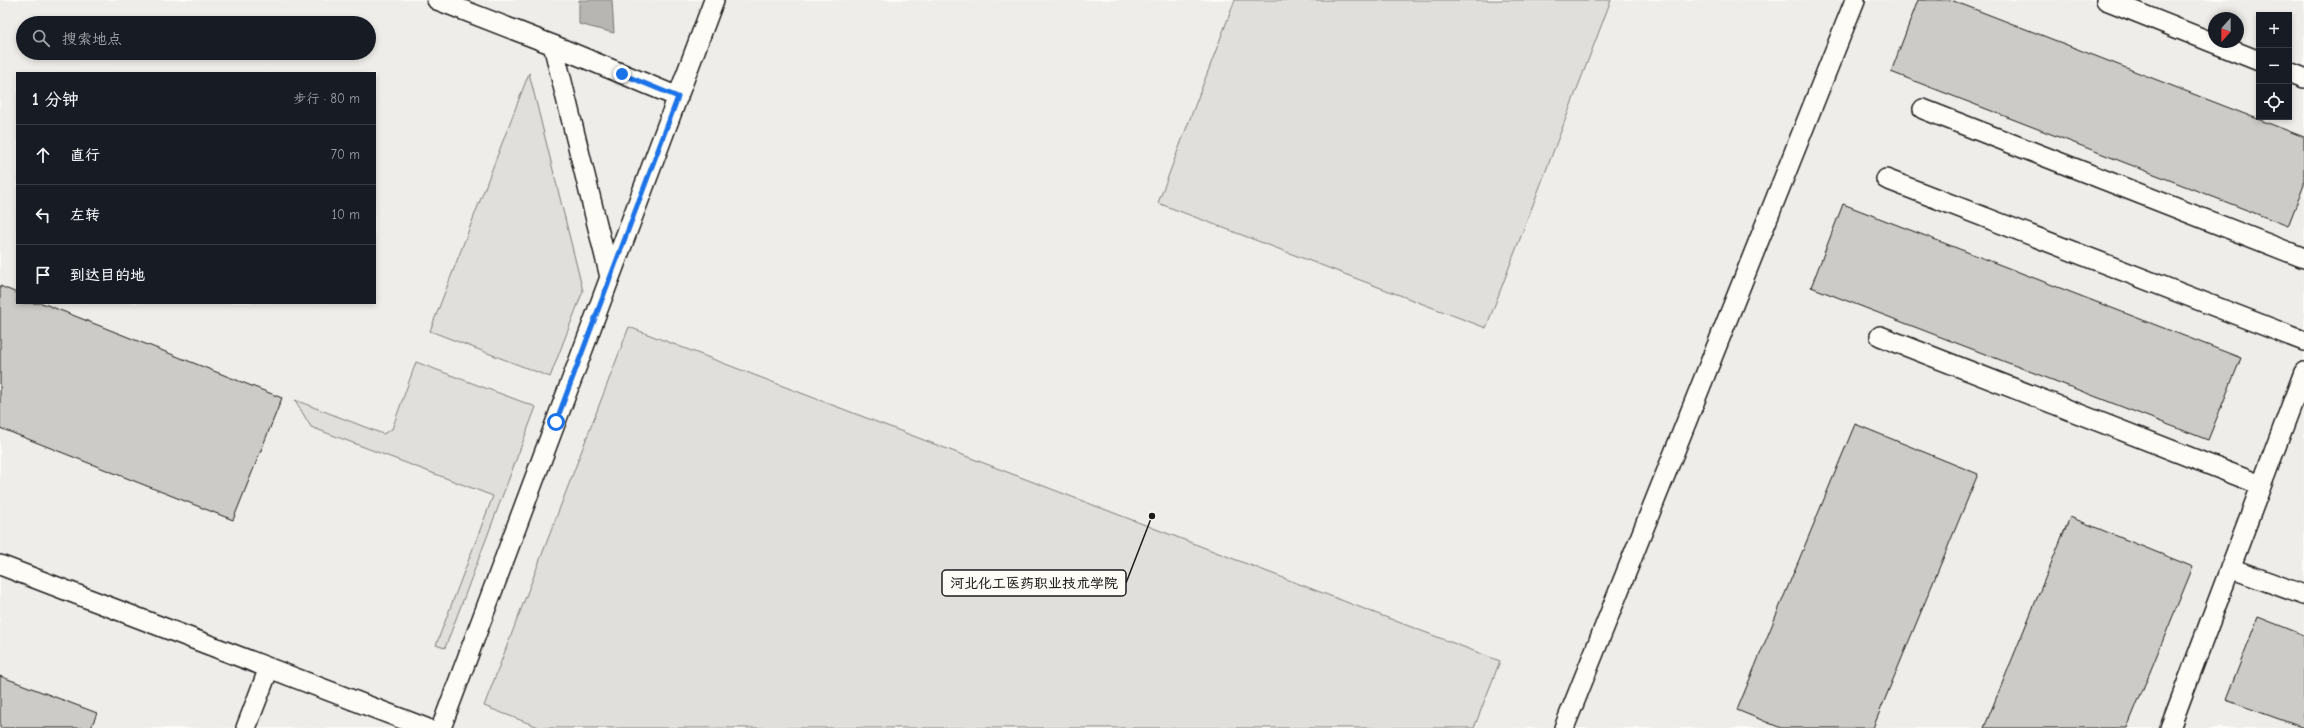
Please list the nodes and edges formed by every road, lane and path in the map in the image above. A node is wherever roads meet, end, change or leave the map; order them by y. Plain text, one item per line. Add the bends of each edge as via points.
1 (437, 0) edge
2 (714, 0) edge
3 (1855, 0) edge
4 (2106, 0) edge
5 (553, 45) junction
6 (2256, 59) edge
7 (2292, 73) edge
8 (2304, 78) edge
9 (678, 97) junction
10 (1923, 109) dead end
11 (1886, 179) dead end
12 (2304, 258) edge
13 (610, 277) junction
14 (1880, 336) dead end
15 (2304, 341) edge
16 (2304, 372) edge
17 (2261, 485) junction
18 (0, 565) edge
19 (2230, 568) junction
20 (2304, 595) edge
21 (269, 668) junction
22 (246, 728) edge
23 (426, 728) edge
24 (441, 728) edge
25 (1564, 728) edge
26 (2170, 728) edge

1 - 5 lane
2 - 9 lane
3 - 25 lane
4 - 6 lane
5 - 9 lane
5 - 13 lane
7 - 8 lane
9 - 13 lane
10 - 12 lane
11 - 15 lane
13 - 24 lane
14 - 17 lane
16 - 17 lane
17 - 19 lane
18 - 21 lane
19 - 20 lane
19 - 26 lane
21 - 22 lane
21 - 23 lane

